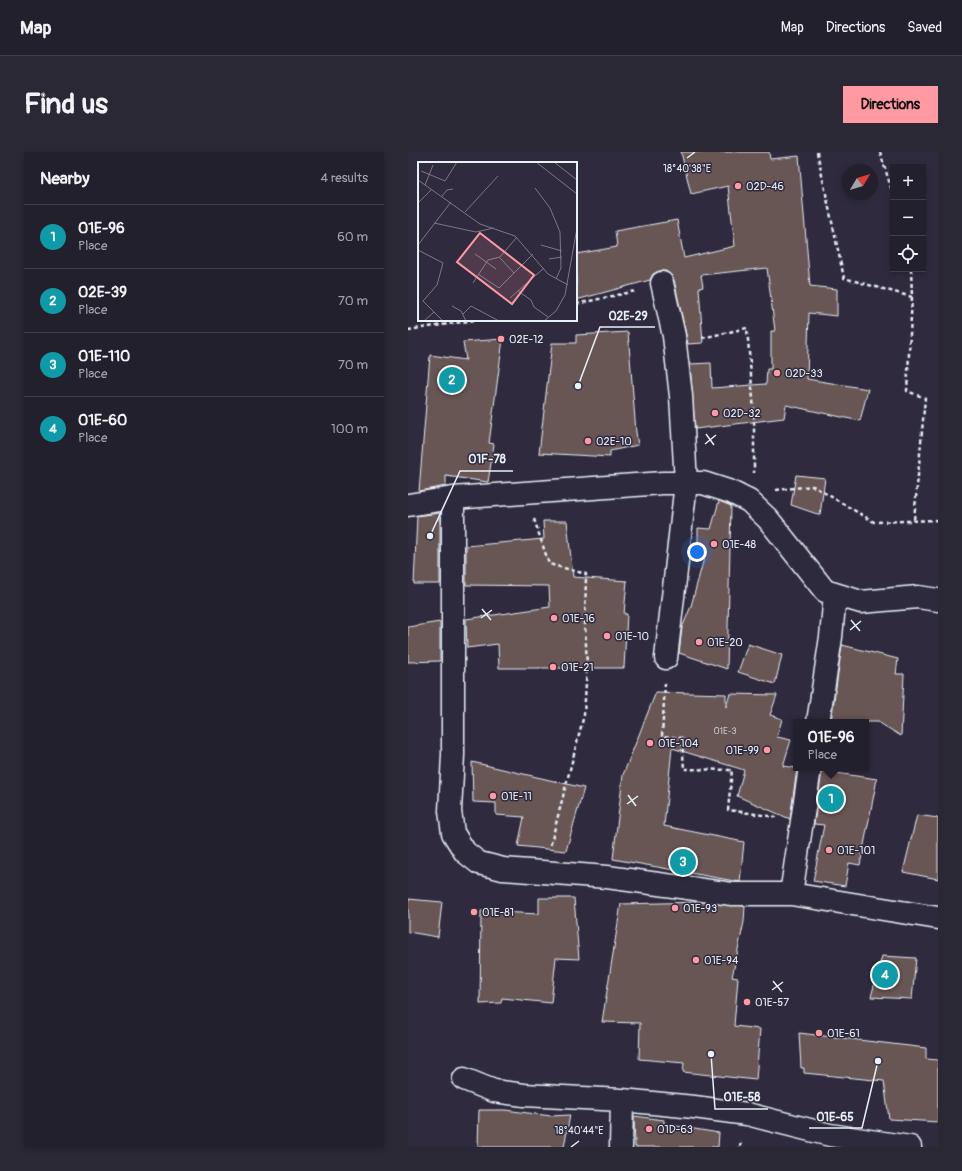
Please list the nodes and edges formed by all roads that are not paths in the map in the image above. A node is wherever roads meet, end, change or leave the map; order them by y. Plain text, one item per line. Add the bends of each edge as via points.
1 (662, 283) road end
2 (686, 483) junction
3 (453, 498) junction
4 (408, 505) edge
5 (835, 594) junction
6 (938, 600) edge
7 (666, 658) road end
8 (818, 719) edge
9 (810, 771) edge
10 (791, 894) junction
11 (938, 918) edge
12 (464, 1079) dead end
13 (622, 1100) junction
14 (621, 1147) edge
15 (910, 1147) edge

1 - 2 street via 674,336 681,396
2 - 3 street
2 - 5 street via 703,483 749,501 768,519 825,591
2 - 7 street
3 - 4 street
3 - 10 street via 453,710 450,811 453,833 465,852 479,864 503,869 607,877 732,894
5 - 6 street via 861,602 918,597
5 - 8 street
9 - 10 street
10 - 11 street
12 - 13 street via 494,1091 524,1095
13 - 14 street
13 - 15 street via 747,1114 830,1135

